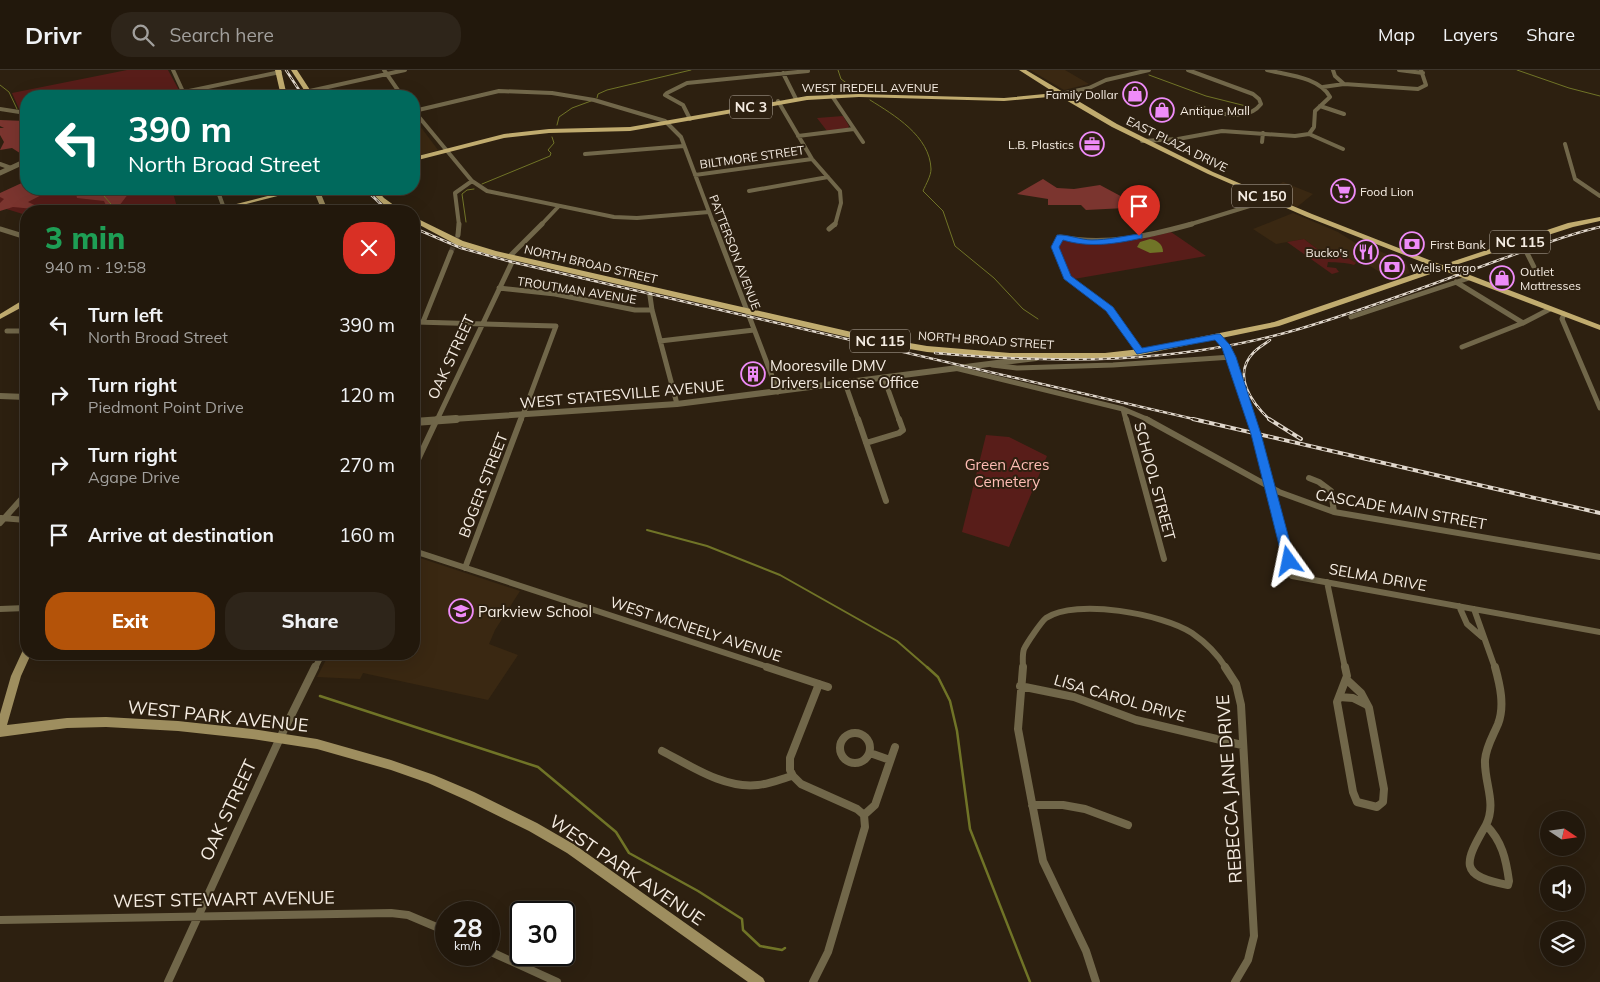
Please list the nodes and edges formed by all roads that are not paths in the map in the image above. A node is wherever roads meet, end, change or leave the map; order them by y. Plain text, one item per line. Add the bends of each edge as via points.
1 (173, 70) edge
2 (289, 70) edge
3 (294, 70) edge
4 (384, 70) edge
5 (405, 70) edge
6 (1022, 70) edge
7 (1149, 70) edge
8 (1188, 70) edge
9 (1271, 70) edge
10 (1333, 70) edge
11 (1399, 70) edge
12 (279, 71) edge
13 (808, 71) dead end
14 (1422, 71) edge
15 (387, 74) junction
16 (783, 74) junction
17 (1344, 84) junction
18 (1324, 87) junction
19 (182, 90) edge
20 (201, 90) edge
21 (284, 90) edge
22 (306, 90) edge
23 (325, 90) edge
24 (398, 90) edge
25 (1060, 94) junction
26 (832, 96) junction
27 (796, 98) junction
28 (778, 101) junction
29 (1320, 106) junction
30 (0, 109) edge
31 (420, 110) edge
32 (1207, 111) dead end
33 (20, 113) edge
34 (1344, 114) dead end
35 (420, 119) edge
36 (690, 120) junction
37 (668, 124) junction
38 (854, 128) junction
39 (1263, 133) junction
40 (1309, 134) junction
41 (798, 136) junction
42 (1142, 141) junction
43 (863, 142) dead end
44 (1262, 142) dead end
45 (1565, 144) dead end
46 (684, 146) junction
47 (1343, 149) dead end
48 (445, 150) junction
49 (585, 154) dead end
50 (420, 157) edge
51 (812, 159) junction
52 (0, 164) edge
53 (20, 164) edge
54 (11, 168) junction
55 (0, 173) edge
56 (695, 175) junction
57 (828, 177) junction
58 (472, 181) junction
59 (750, 191) dead end
60 (280, 195) edge
61 (378, 195) edge
62 (1600, 196) edge
63 (1269, 200) junction
64 (243, 205) edge
65 (390, 205) edge
66 (558, 207) junction
67 (709, 212) junction
68 (1600, 218) edge
69 (420, 222) edge
70 (0, 229) edge
71 (829, 229) dead end
72 (8, 231) junction
73 (20, 235) edge
74 (458, 235) tunnel mouth
75 (0, 236) edge
76 (1514, 244) junction
77 (451, 252) tunnel mouth
78 (512, 258) junction
79 (1442, 267) junction
80 (1534, 267) dead end
81 (1470, 278) junction
82 (1456, 282) junction
83 (499, 288) junction
84 (649, 289) junction
85 (20, 305) edge
86 (16, 307) junction
87 (20, 307) edge
88 (1550, 309) junction
89 (652, 310) junction
90 (747, 311) junction
91 (1564, 314) junction
92 (0, 317) edge
93 (1352, 317) dead end
94 (422, 322) joint
95 (1523, 323) junction
96 (482, 324) junction
97 (1600, 328) edge
98 (754, 330) junction
99 (6, 331) dead end
100 (20, 331) edge
101 (1217, 336) junction
102 (660, 341) junction
103 (1462, 347) dead end
104 (1140, 352) junction
105 (1040, 357) junction
106 (1232, 357) junction
107 (988, 364) junction
108 (954, 368) junction
109 (884, 378) junction
110 (845, 383) junction
111 (778, 392) junction
112 (0, 396) edge
113 (20, 397) edge
114 (677, 404) junction
115 (1600, 408) edge
116 (1123, 409) junction
117 (522, 416) junction
118 (437, 421) junction
119 (420, 422) edge
120 (866, 443) junction
121 (420, 456) edge
122 (1308, 478) dead end
123 (1271, 488) junction
124 (20, 500) edge
125 (886, 501) dead end
126 (1334, 512) junction
127 (1, 520) edge
128 (20, 520) edge
129 (420, 553) edge
130 (1600, 557) edge
131 (1164, 559) dead end
132 (465, 568) junction
133 (1327, 582) junction
134 (1459, 606) junction
135 (20, 608) edge
136 (0, 609) edge
137 (1474, 609) junction
138 (1600, 632) edge
139 (1483, 637) junction
140 (23, 660) edge
141 (319, 660) edge
142 (1346, 679) junction
143 (818, 684) junction
144 (1020, 686) junction
145 (828, 687) dead end
146 (1339, 697) junction
147 (1368, 705) junction
148 (0, 732) edge
149 (280, 738) junction
150 (1242, 744) junction
151 (894, 747) dead end
152 (662, 750) dead end
153 (870, 753) junction
154 (890, 760) junction
155 (792, 776) junction
156 (1032, 805) junction
157 (864, 815) junction
158 (1128, 825) dead end
159 (1486, 825) junction
160 (197, 915) junction
161 (0, 920) edge
162 (435, 926) edge
163 (500, 956) edge
164 (168, 982) edge
165 (557, 982) edge
166 (759, 982) edge
167 (813, 982) edge
168 (1096, 982) edge
169 (1235, 982) edge

1 - 19 street
2 - 12 main road
3 - 22 main road
4 - 15 street
5 - 15 street
6 - 25 main road, EAST PLAZA DRIVE / NC 150
7 - 25 street, WEST IREDELL AVENUE
8 - 32 street via 1253,94 1261,104 1248,114
9 - 18 street
10 - 17 street
11 - 14 street
12 - 20 street
12 - 21 main road
13 - 16 street
14 - 17 street via 1426,85 1418,89
15 - 23 street
15 - 24 street
16 - 27 street
16 - 36 street via 702,81 676,88 665,95 683,105
17 - 18 street
18 - 29 street via 1330,97
25 - 26 main road, WEST IREDELL AVENUE / NC 3 via 1025,99
25 - 42 main road, EAST PLAZA DRIVE / NC 150
26 - 27 main road, WEST IREDELL AVENUE / NC 3
26 - 38 street
27 - 28 main road, WEST IREDELL AVENUE / NC 3
28 - 36 main road, WEST IREDELL AVENUE / NC 3
28 - 41 street
29 - 34 street
29 - 40 street via 1313,113 1314,127
30 - 33 street
31 - 37 street via 492,92 519,90 588,98
35 - 48 street
36 - 37 main road, WEST IREDELL AVENUE / NC 3
37 - 46 street, PATTERSON AVENUE via 678,133
37 - 48 main road, WEST IREDELL AVENUE / NC 3 via 618,130 515,134
38 - 41 street
38 - 43 street
39 - 40 street
39 - 42 street via 1222,131
39 - 44 street
40 - 47 street
41 - 51 street
42 - 63 main road, EAST PLAZA DRIVE / NC 150
45 - 62 street via 1575,179
46 - 49 street
46 - 56 street, PATTERSON AVENUE
48 - 50 main road, WEST IREDELL AVENUE / NC 3
48 - 58 street
51 - 56 street, BILTMORE STREET
51 - 57 street
52 - 54 street
53 - 54 street
54 - 55 street
56 - 67 street, PATTERSON AVENUE
57 - 59 street
57 - 71 street via 841,197 835,224
58 - 66 street via 487,191
58 - 74 street via 455,192 461,224
60 - 64 main road
61 - 65 main road
63 - 79 main road, EAST PLAZA DRIVE / NC 150
63 - 104 street via 1139,236 1094,243 1060,237 1055,247 1067,277 1109,309
66 - 67 street via 627,218
66 - 78 street, OAK STREET
67 - 90 street, PATTERSON AVENUE
68 - 76 main road, NC 115
69 - 78 main road, NORTH BROAD STREET / NC 115 via 460,242
70 - 72 street
72 - 73 street
72 - 75 street
76 - 79 main road, NC 115
76 - 80 street via 1526,250
77 - 94 street
78 - 83 street, OAK STREET
78 - 84 main road, NORTH BROAD STREET / NC 115
79 - 81 main road, NC 150
79 - 101 main road, NORTH BROAD STREET / NC 115 via 1309,314
81 - 82 street
81 - 88 main road, NC 150
82 - 93 street
82 - 95 street
83 - 89 street, TROUTMAN AVENUE
83 - 96 street, OAK STREET
84 - 89 street
84 - 90 main road, NORTH BROAD STREET / NC 115
85 - 86 main road
86 - 87 street
86 - 92 main road
88 - 91 main road, NC 150
88 - 95 street
89 - 102 street
90 - 98 street, PATTERSON AVENUE
90 - 105 main road, NORTH BROAD STREET / NC 115 via 888,343
91 - 97 main road, NC 150
91 - 115 street via 1562,319
94 - 96 street
95 - 103 street
96 - 117 street, BOGER STREET via 556,326
96 - 118 street, OAK STREET
98 - 102 street
98 - 111 street, PATTERSON AVENUE
99 - 100 street
101 - 104 main road, NORTH BROAD STREET / NC 115
101 - 106 street
102 - 114 street
104 - 105 main road, NORTH BROAD STREET / NC 115
105 - 107 street, WEST STATESVILLE AVENUE
106 - 107 street via 1017,368
106 - 123 street
107 - 108 street, WEST STATESVILLE AVENUE
108 - 109 street, WEST STATESVILLE AVENUE
108 - 116 street, CASCADE MAIN STREET
109 - 110 street, WEST STATESVILLE AVENUE
109 - 120 street via 903,430
110 - 111 street, WEST STATESVILLE AVENUE
110 - 120 street
111 - 114 street, WEST STATESVILLE AVENUE
112 - 113 street
114 - 117 street, WEST STATESVILLE AVENUE
116 - 123 street, CASCADE MAIN STREET via 1169,430
116 - 131 street, SCHOOL STREET
117 - 118 street, WEST STATESVILLE AVENUE
117 - 132 street, BOGER STREET
118 - 119 street, WEST STATESVILLE AVENUE
118 - 121 street, OAK STREET
120 - 125 street
122 - 126 street via 1331,491
123 - 126 street, CASCADE MAIN STREET via 1311,506
123 - 133 street, SELMA DRIVE via 1292,576
124 - 127 street
126 - 130 street, CASCADE MAIN STREET
127 - 128 street
129 - 132 street, WEST MCNEELY AVENUE
132 - 143 street, WEST MCNEELY AVENUE
133 - 134 street, SELMA DRIVE
133 - 142 street
134 - 137 street, SELMA DRIVE
134 - 139 street via 1467,624
135 - 136 street
137 - 138 street, SELMA DRIVE
137 - 139 street
139 - 159 street via 1499,685 1502,708 1484,762 1492,812
140 - 148 main road
141 - 149 street, OAK STREET
142 - 146 street
142 - 147 street
143 - 145 street, WEST MCNEELY AVENUE
143 - 155 street via 790,758
144 - 150 street, LISA CAROL DRIVE via 1074,697 1136,720
144 - 150 street, REBECCA JANE DRIVE via 1024,650 1044,619 1058,612 1095,608 1162,619 1192,633 1208,646 1236,684 1241,705
144 - 156 street, REBECCA JANE DRIVE via 1018,729
146 - 147 street via 1353,698
146 - 147 street via 1337,702 1353,792 1357,802 1377,807 1384,799 1384,789
148 - 149 main road, WEST PARK AVENUE via 67,723 106,722 178,726
149 - 160 street, OAK STREET
149 - 166 main road, WEST PARK AVENUE via 364,756 430,779 533,827 571,849
150 - 169 street, REBECCA JANE DRIVE via 1254,936 1252,953
151 - 154 street
152 - 155 street via 738,785 757,786
153 - 153 street via 870,744 860,734 851,734 840,741 839,750 847,761 861,762
153 - 154 street
154 - 157 street via 875,805
155 - 157 street via 801,784 848,804
156 - 158 street via 1063,805
156 - 168 street, REBECCA JANE DRIVE via 1050,881 1083,945
157 - 167 street via 864,833 837,926
159 - 159 street via 1472,849 1469,862 1473,873 1508,885 1502,845
160 - 161 street, WEST STEWART AVENUE
160 - 162 street, WEST STEWART AVENUE via 391,913 408,915
160 - 164 street, OAK STREET
163 - 165 street

